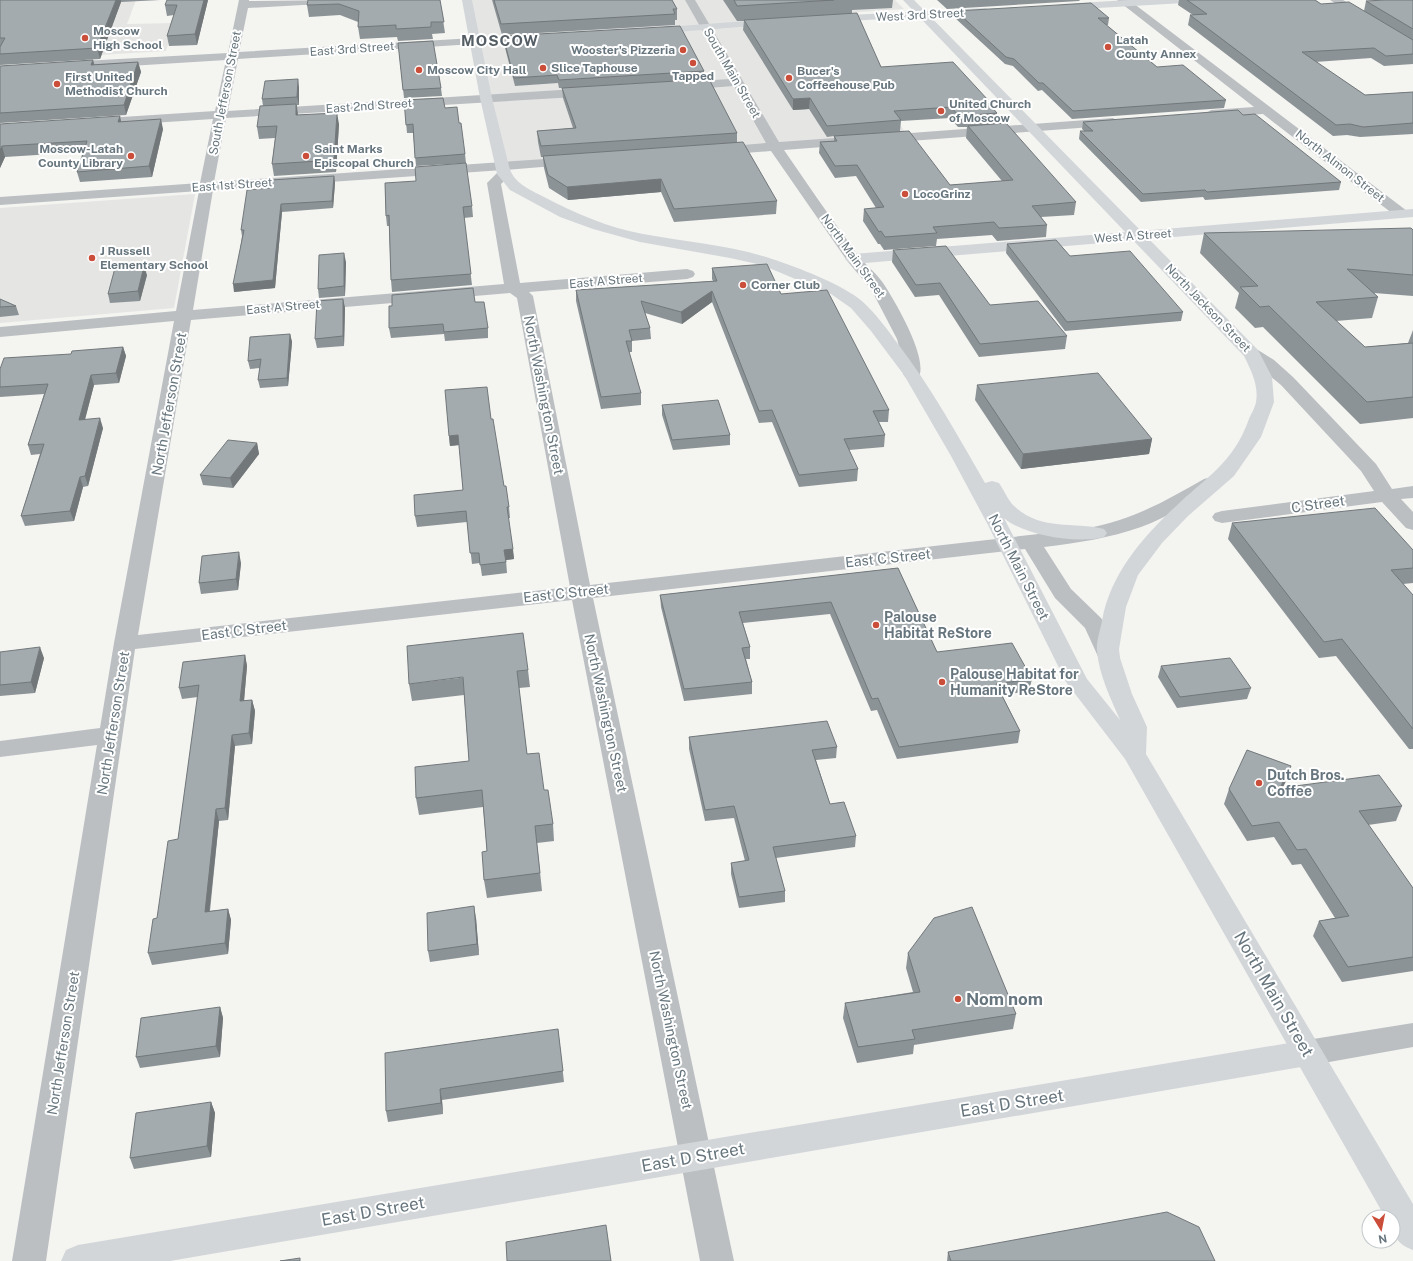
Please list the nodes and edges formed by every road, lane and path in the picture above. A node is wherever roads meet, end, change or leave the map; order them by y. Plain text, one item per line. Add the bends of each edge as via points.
1 (338, 0) edge
2 (467, 0) edge
3 (690, 0) edge
4 (908, 0) edge
5 (1184, 0) edge
6 (1337, 1) edge
7 (1124, 2) edge
8 (244, 3) edge
9 (1049, 7) edge
10 (995, 10) edge
11 (922, 15) junction
12 (821, 20) edge
13 (786, 22) edge
14 (705, 27) junction
15 (644, 31) edge
16 (547, 37) edge
17 (474, 41) junction
18 (1413, 47) edge
19 (232, 56) junction
20 (53, 67) edge
21 (737, 82) junction
22 (667, 87) edge
23 (605, 91) edge
24 (486, 98) junction
25 (1265, 110) junction
26 (220, 115) junction
27 (1195, 115) edge
28 (1126, 121) edge
29 (79, 124) edge
30 (1033, 128) junction
31 (775, 147) junction
32 (704, 152) edge
33 (590, 160) edge
34 (503, 170) junction
35 (207, 187) junction
36 (0, 201) edge
37 (1409, 216) edge
38 (1138, 236) junction
39 (853, 259) junction
40 (687, 274) dead end
41 (513, 288) junction
42 (184, 317) junction
43 (0, 332) edge
44 (1252, 354) junction
45 (912, 374) junction
46 (960, 456) junction
47 (1216, 480) junction
48 (1413, 492) edge
49 (1386, 495) junction
50 (1222, 517) dead end
51 (1413, 524) edge
52 (1097, 533) junction
53 (1032, 542) junction
54 (1008, 545) junction
55 (581, 591) junction
56 (125, 643) junction
57 (1109, 658) junction
58 (111, 735) junction
59 (0, 749) edge
60 (1134, 754) junction
61 (1413, 1035) edge
62 (1307, 1053) junction
63 (697, 1156) junction
64 (1413, 1235) edge
65 (29, 1261) edge
66 (78, 1261) edge
67 (717, 1261) edge

1 - 8 street
2 - 17 main road
3 - 14 street, South Main Street
4 - 11 main road, North Jackson Street
5 - 7 main road
6 - 18 street
7 - 9 main road
7 - 25 street, North Almon Street
8 - 19 street, South Jefferson Street
10 - 11 main road, West 3rd Street
11 - 12 main road, West 3rd Street
11 - 30 main road, North Jackson Street
13 - 14 main road
14 - 15 main road
14 - 21 street, South Main Street
16 - 17 main road, East 3rd Street
17 - 19 street, East 3rd Street
17 - 24 main road
19 - 20 street, East 3rd Street
19 - 26 street, South Jefferson Street
21 - 22 street
21 - 31 street, South Main Street
23 - 24 street, East 2nd Street
24 - 26 street, East 2nd Street
24 - 34 main road
25 - 27 street
25 - 37 street, North Almon Street
26 - 29 street, East 2nd Street
26 - 35 street, South Jefferson Street
28 - 30 street
30 - 31 street
30 - 38 main road, North Jackson Street
31 - 32 street
31 - 39 street, North Main Street
33 - 34 street, East 1st Street
34 - 35 street, East 1st Street
34 - 41 street via 494,183
34 - 45 main road, North Main Street via 515,187 565,214 598,226 640,238 767,262 837,291 857,305 877,327
35 - 36 street, East 1st Street
35 - 42 street, North Jefferson Street
37 - 38 main road, West A Street
38 - 39 main road, West A Street
38 - 44 main road, North Jackson Street
39 - 45 street, North Main Street via 878,287 893,314 905,339 912,362
40 - 41 street, East A Street
41 - 42 street, East A Street
41 - 55 street, North Washington Street via 525,296
42 - 43 street, East A Street
42 - 56 street, North Jefferson Street
44 - 47 main road, North Main Street via 1263,377 1265,402 1252,437 1226,472
44 - 49 street, North Jackson Street via 1287,381 1368,468
45 - 46 main road, North Main Street
46 - 52 main road via 984,474 1006,509 1020,519 1042,529 1064,533
46 - 54 main road, North Main Street
47 - 52 street, East C Street via 1171,506 1134,522
47 - 57 main road, North Main Street via 1155,539 1128,574 1114,607
48 - 49 street, C Street
49 - 50 street, C Street
49 - 51 street, North Jackson Street
52 - 53 street, East C Street
53 - 54 street, East C Street
53 - 57 street, North Main Street via 1063,594 1093,623
54 - 55 street, East C Street
54 - 60 main road, North Main Street via 1077,682
55 - 56 street, East C Street
55 - 63 street, North Washington Street
56 - 58 street, North Jefferson Street
57 - 60 main road, North Main Street via 1120,694 1135,727
58 - 59 street
58 - 65 street, North Jefferson Street
60 - 62 main road, North Main Street
61 - 62 street
62 - 63 main road, East D Street
62 - 64 main road, North Main Street
63 - 66 main road, East D Street
63 - 67 street, North Washington Street

